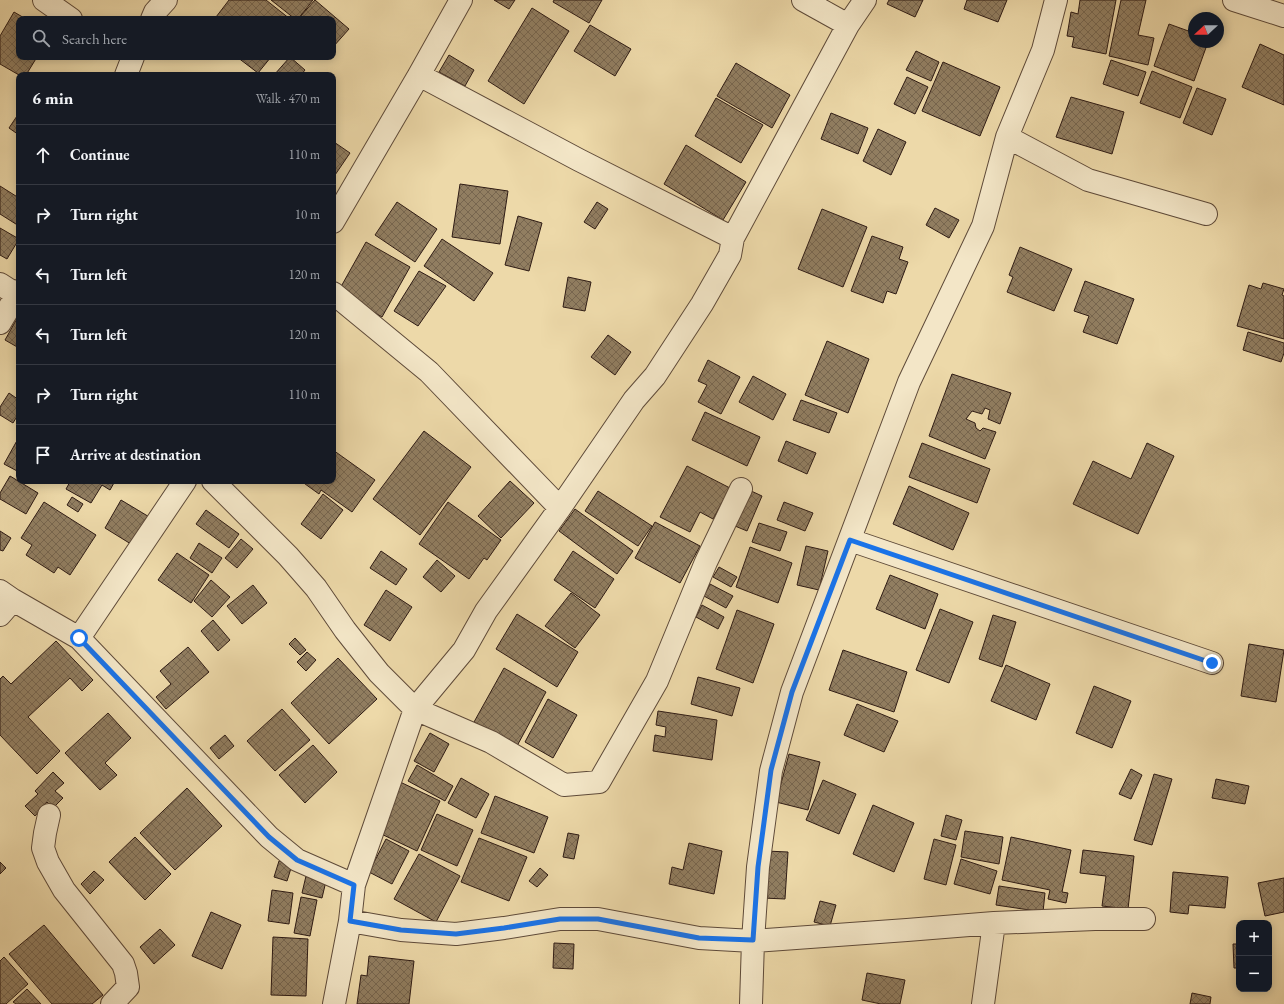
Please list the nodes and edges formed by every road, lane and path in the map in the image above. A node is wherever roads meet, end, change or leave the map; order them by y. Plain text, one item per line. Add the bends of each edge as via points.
1 (44, 0) edge
2 (166, 0) edge
3 (461, 0) edge
4 (803, 0) edge
5 (865, 0) edge
6 (1056, 0) edge
7 (1234, 0) edge
8 (67, 16) edge
9 (153, 16) edge
10 (1284, 16) edge
11 (848, 25) junction
12 (419, 75) junction
13 (1007, 137) junction
14 (1206, 214) dead end
15 (336, 217) edge
16 (733, 238) junction
17 (12, 290) edge
18 (336, 295) edge
19 (0, 323) edge
20 (183, 484) edge
21 (216, 484) edge
22 (741, 489) dead end
23 (560, 508) junction
24 (850, 540) junction
25 (4, 602) edge
26 (79, 638) junction
27 (1212, 663) dead end
28 (415, 709) junction
29 (49, 816) dead end
30 (354, 885) junction
31 (1144, 920) dead end
32 (350, 921) junction
33 (994, 923) junction
34 (753, 940) junction
35 (112, 1004) edge
36 (334, 1004) edge
37 (751, 1004) edge
38 (983, 1004) edge

1 - 8 street
2 - 9 street
3 - 12 street
4 - 11 street
5 - 11 street
6 - 13 street via 1043,50
7 - 10 street
11 - 16 street
12 - 15 street
12 - 16 street
13 - 14 street via 1088,180
13 - 24 street via 983,226 909,382
16 - 23 street via 730,255 702,304 655,376 634,400
17 - 19 street
18 - 23 street via 429,372
20 - 26 street
21 - 28 street via 288,556 316,588 379,673
22 - 28 street via 706,562 657,681 599,782 564,785 491,742
23 - 28 street via 486,611 464,650
24 - 27 street
24 - 34 street via 792,692 771,770 758,867
25 - 26 street
26 - 30 street via 269,837 297,860
28 - 30 street
29 - 35 street via 43,848 48,862 64,890 119,959 126,974 128,987
30 - 32 street
31 - 33 street
32 - 34 street via 401,930 456,934 560,919 598,919 699,938
32 - 36 street
33 - 34 street
33 - 38 street
34 - 37 street

